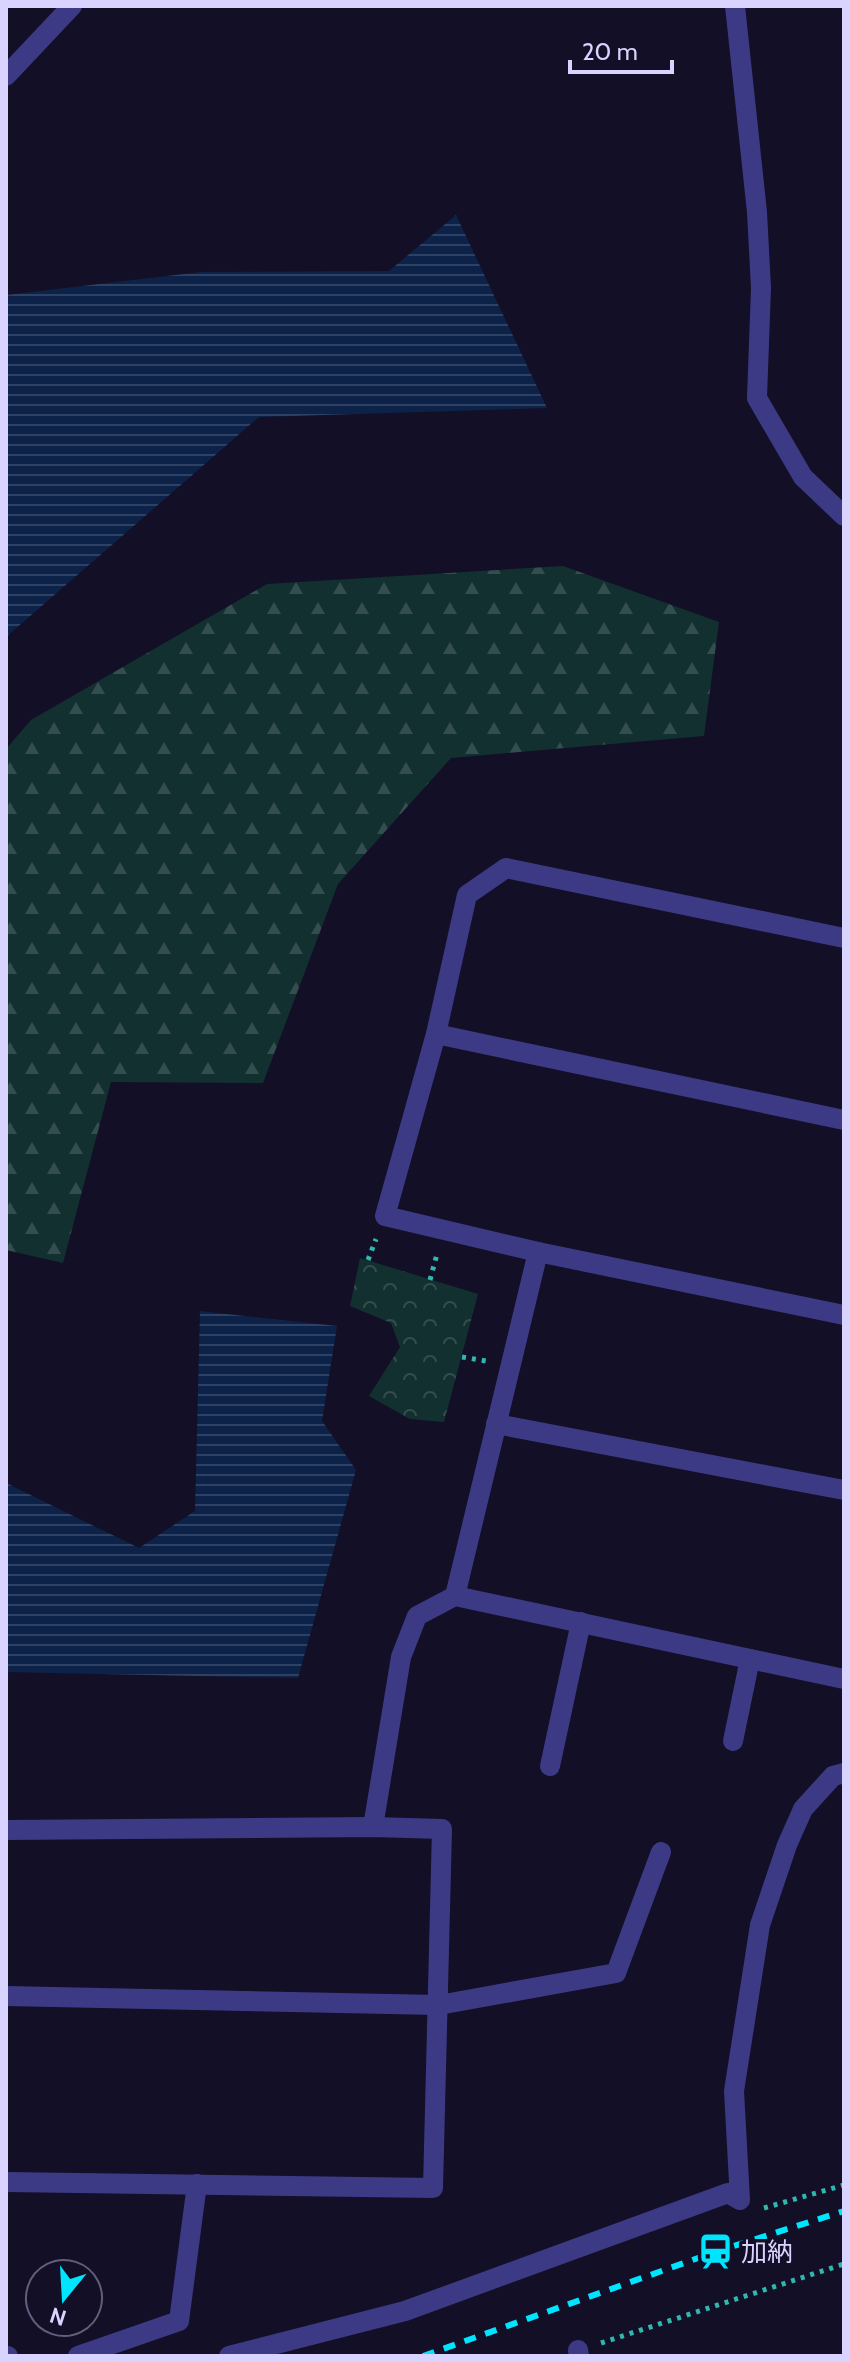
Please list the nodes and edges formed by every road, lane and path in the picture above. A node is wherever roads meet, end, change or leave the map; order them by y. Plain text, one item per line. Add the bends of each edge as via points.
1 (72, 6) edge
2 (735, 6) edge
3 (6, 76) edge
4 (844, 516) edge
5 (844, 938) edge
6 (436, 1034) junction
7 (844, 1120) edge
8 (538, 1252) junction
9 (844, 1315) edge
10 (496, 1424) junction
11 (844, 1490) edge
12 (455, 1596) junction
13 (581, 1622) junction
14 (750, 1659) junction
15 (844, 1679) edge
16 (733, 1741) dead end
17 (550, 1766) dead end
18 (844, 1773) edge
19 (373, 1827) junction
20 (6, 1830) edge
21 (661, 1852) dead end
22 (6, 1996) edge
23 (439, 2005) junction
24 (6, 2182) edge
25 (197, 2184) junction
26 (844, 2185) edge
27 (740, 2200) junction
28 (844, 2264) edge
29 (578, 2353) edge
30 (78, 2356) edge
31 (229, 2356) edge

1 - 3 street
2 - 4 street via 757,212 757,398 803,477
5 - 6 street via 506,868 467,895
6 - 7 street
6 - 8 street via 385,1216
8 - 9 street
8 - 10 street
10 - 11 street
10 - 12 street
12 - 13 street
12 - 19 street via 417,1616 401,1657
13 - 14 street
13 - 17 street
14 - 15 street
14 - 16 street
18 - 27 street via 833,1776 803,1809 760,1925 734,2091
19 - 20 street
19 - 23 street via 442,1829
21 - 23 street via 616,1973
22 - 23 street
23 - 25 street via 433,2188
24 - 25 street
25 - 30 street via 179,2321
26 - 27 path via 754,2211
27 - 31 street via 728,2193 405,2311
28 - 29 path

